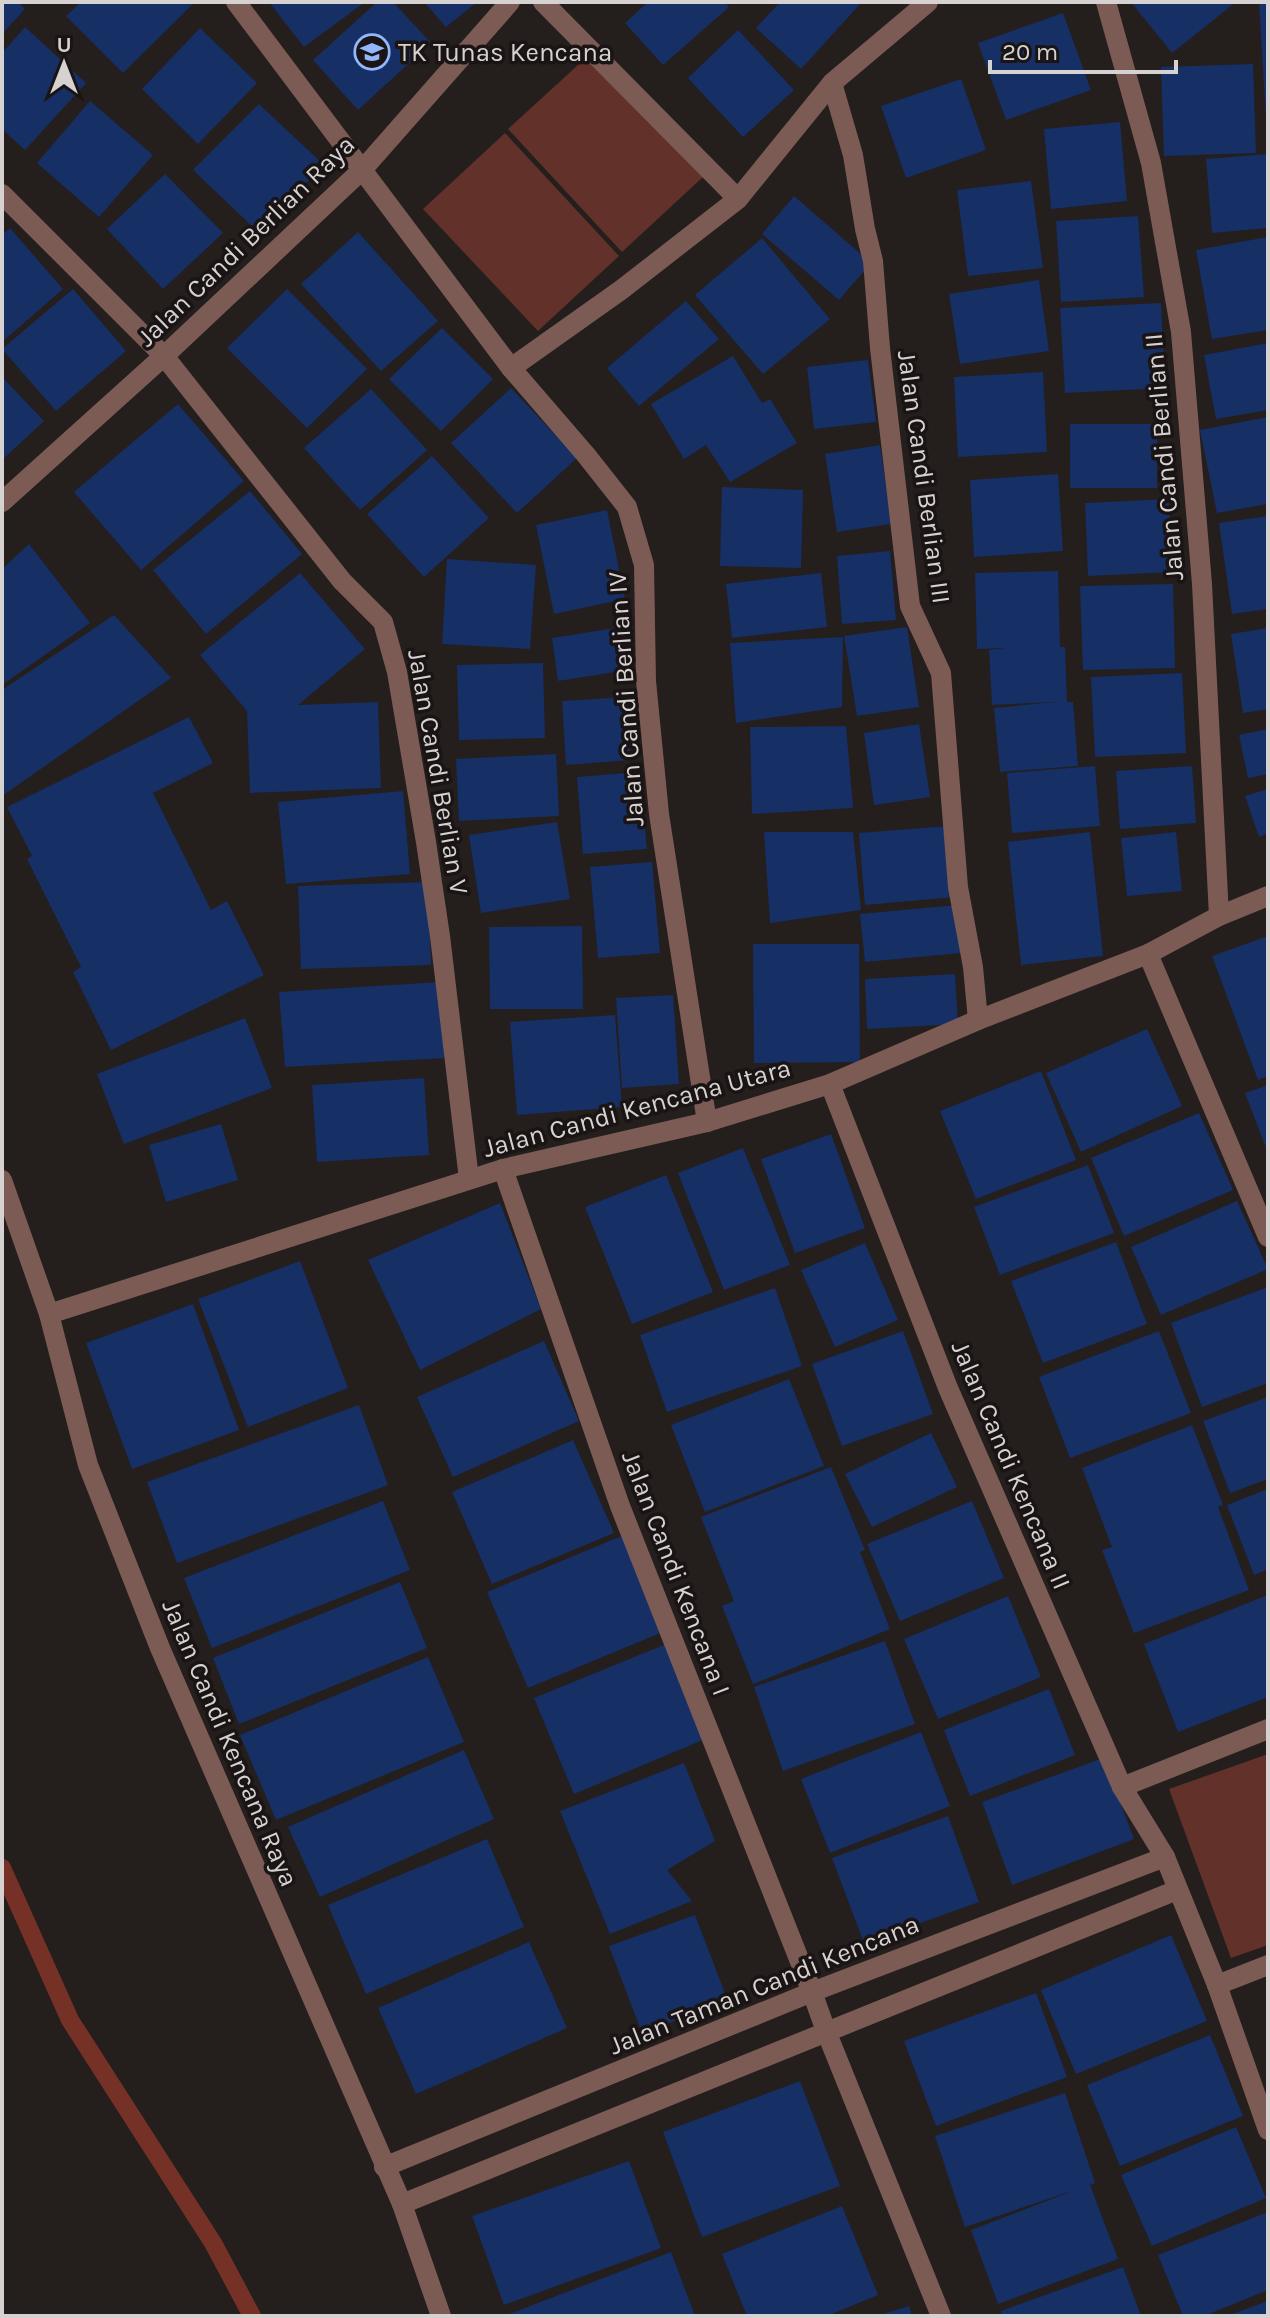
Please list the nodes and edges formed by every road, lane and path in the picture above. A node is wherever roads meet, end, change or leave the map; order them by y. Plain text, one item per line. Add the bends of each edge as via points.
1 (236, 2) edge
2 (510, 2) edge
3 (543, 2) edge
4 (928, 2) edge
5 (1106, 2) edge
6 (832, 83) junction
7 (363, 169) junction
8 (2, 194) edge
9 (738, 199) junction
10 (164, 356) junction
11 (511, 368) junction
12 (2, 502) edge
13 (1268, 896) edge
14 (1219, 916) junction
15 (1148, 954) junction
16 (978, 1020) junction
17 (830, 1084) junction
18 (707, 1122) junction
19 (503, 1169) junction
20 (469, 1179) junction
21 (2, 1180) edge
22 (1268, 1237) edge
23 (49, 1314) junction
24 (1268, 1729) edge
25 (1122, 1787) junction
26 (1165, 1857) junction
27 (1177, 1890) junction
28 (1268, 1965) edge
29 (1217, 1985) junction
30 (812, 1992) junction
31 (826, 2031) junction
32 (1268, 2130) edge
33 (384, 2167) junction
34 (402, 2204) junction
35 (441, 2316) edge
36 (941, 2316) edge

1 - 7 street, Jalan Candi Berlian IV
2 - 7 street, Jalan Candi Berlian Raya
3 - 9 street
4 - 6 street
5 - 14 street, Jalan Candi Berlian II via 1151,163 1181,332 1202,584
6 - 9 street
6 - 16 street, Jalan Candi Berlian III via 853,155 873,261 910,606 941,673 958,887
7 - 10 street, Jalan Candi Berlian Raya
7 - 11 street, Jalan Candi Berlian IV
8 - 10 street, Jalan Candi Berlian V
9 - 11 street
10 - 12 street, Jalan Candi Berlian Raya
10 - 20 street, Jalan Candi Berlian V via 342,581 383,622 397,672 426,842
11 - 18 street, Jalan Candi Berlian IV via 627,507 644,565 646,681 659,814
13 - 14 street, Jalan Candi Kencana Utara
14 - 15 street, Jalan Candi Kencana Utara
15 - 16 street, Jalan Candi Kencana Utara
15 - 22 street
16 - 17 street, Jalan Candi Kencana Utara
17 - 18 street, Jalan Candi Kencana Utara
17 - 25 street, Jalan Candi Kencana II via 948,1388
18 - 19 street, Jalan Candi Kencana Utara
19 - 20 street, Jalan Candi Kencana Utara
19 - 30 street, Jalan Candi Kencana I via 620,1506
20 - 23 street, Jalan Candi Kencana Utara
21 - 23 street, Jalan Candi Kencana Raya
23 - 33 street, Jalan Candi Kencana Raya via 88,1465 143,1606
24 - 25 street
25 - 26 street, Jalan Candi Kencana II
26 - 27 street, Jalan Candi Kencana II
26 - 30 street, Jalan Taman Candi Kencana
27 - 29 street, Jalan Candi Kencana II
27 - 31 street
28 - 29 street
29 - 32 street, Jalan Candi Kencana II
30 - 31 street, Jalan Candi Kencana I
30 - 33 street, Jalan Taman Candi Kencana
31 - 34 street
31 - 36 street, Jalan Candi Kencana I
33 - 34 street, Jalan Candi Kencana Raya
34 - 35 street, Jalan Candi Kencana Raya

